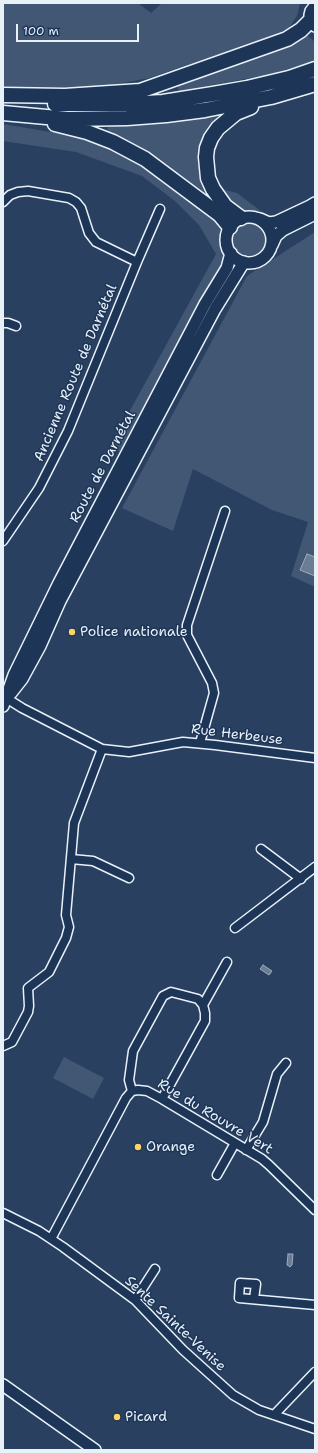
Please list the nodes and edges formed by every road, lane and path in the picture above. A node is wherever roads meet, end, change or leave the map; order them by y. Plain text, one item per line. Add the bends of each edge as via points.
1 (315, 6) edge
2 (313, 23) edge
3 (315, 69) edge
4 (315, 84) edge
5 (3, 95) edge
6 (271, 97) junction
7 (3, 100) edge
8 (3, 113) edge
9 (31, 117) junction
10 (4, 199) edge
11 (315, 203) edge
12 (160, 209) dead end
13 (315, 214) edge
14 (260, 219) junction
15 (236, 223) junction
16 (272, 246) junction
17 (231, 252) junction
18 (137, 262) junction
19 (244, 262) junction
20 (3, 323) edge
21 (16, 326) dead end
22 (225, 512) dead end
23 (3, 541) edge
24 (4, 700) edge
25 (200, 743) junction
26 (102, 749) junction
27 (315, 758) edge
28 (261, 849) dead end
29 (71, 859) junction
30 (315, 867) edge
31 (129, 878) dead end
32 (301, 879) junction
33 (235, 928) dead end
34 (228, 962) dead end
35 (203, 1005) junction
36 (3, 1046) edge
37 (286, 1063) dead end
38 (132, 1091) junction
39 (162, 1099) junction
40 (235, 1144) junction
41 (246, 1150) junction
42 (217, 1175) dead end
43 (315, 1210) edge
44 (3, 1214) edge
45 (51, 1239) junction
46 (155, 1269) dead end
47 (254, 1299) dead end
48 (135, 1300) junction
49 (315, 1305) edge
50 (315, 1372) edge
51 (3, 1385) edge
52 (274, 1415) junction
53 (315, 1429) edge
54 (95, 1450) edge

1 - 2 main road via 311,10
2 - 5 highway via 287,39 140,91 65,96
3 - 7 highway via 247,88 162,102 69,105
4 - 6 highway
6 - 9 highway via 166,115 103,119
6 - 15 highway via 236,113 227,120 218,128 207,148 206,166 212,189
8 - 9 highway
9 - 15 highway via 87,132 139,155 220,215
10 - 18 street via 18,192 28,191 69,198 81,208 89,233 96,242
11 - 14 main road via 276,222 269,223
12 - 18 street, Ancienne Route de Darnétal
13 - 16 main road via 283,230 276,236
14 - 15 main road via 247,217
14 - 16 main road via 270,230
15 - 17 main road via 227,240
16 - 19 main road via 258,261
17 - 19 main road via 234,257
17 - 24 main road, Route de Darnétal via 227,268 205,304 59,583
18 - 23 street, Ancienne Route de Darnétal via 68,431 39,488
19 - 24 main road, Route de Darnétal via 215,309 60,601 22,679
20 - 21 street
22 - 25 street via 188,625 187,635 212,682 214,693
24 - 26 street, Rue Herbeuse
25 - 26 street, Rue Herbeuse via 183,742 129,752
25 - 27 street, Rue Herbeuse
26 - 29 street via 74,823
28 - 32 street
29 - 31 street via 93,862
29 - 36 street via 66,915 69,927 66,938 49,972 28,988 28,1012 12,1042
30 - 32 street
32 - 33 street
34 - 35 street
35 - 38 street via 198,1000 171,992 163,996 133,1051 129,1080
35 - 39 street via 205,1021
37 - 41 street via 277,1074 263,1122
38 - 39 street, Rue du Rouvre Vert via 147,1091
38 - 45 street
39 - 40 street, Rue du Rouvre Vert
40 - 41 street, Rue du Rouvre Vert
40 - 42 street
41 - 43 street, Rue du Rouvre Vert via 269,1165
44 - 45 street, Sente Sainte-Venise
45 - 48 street, Sente Sainte-Venise
46 - 48 street
47 - 49 street
48 - 52 street, Sente Sainte-Venise via 183,1350 233,1395 259,1410
50 - 52 street
51 - 54 main road
52 - 53 street, Sente Sainte-Venise

